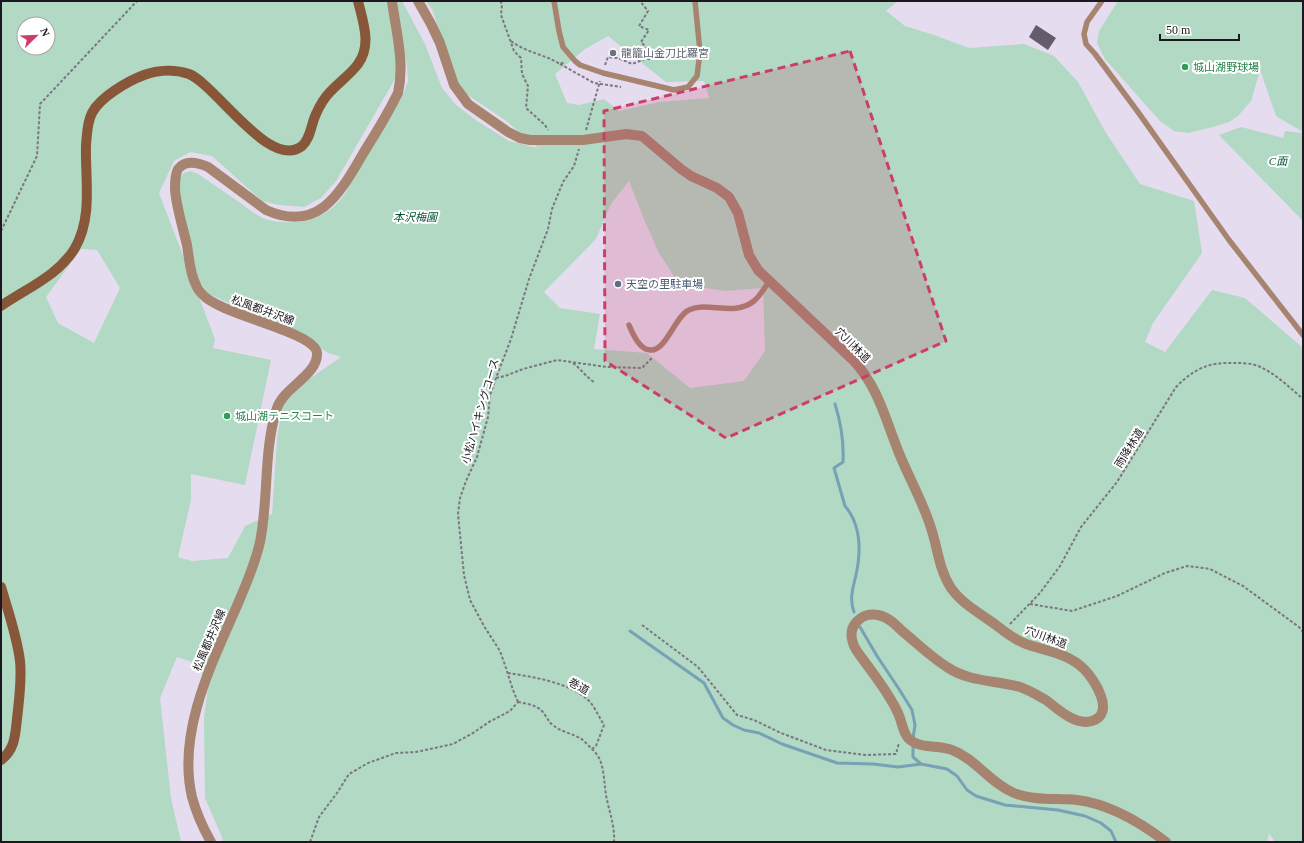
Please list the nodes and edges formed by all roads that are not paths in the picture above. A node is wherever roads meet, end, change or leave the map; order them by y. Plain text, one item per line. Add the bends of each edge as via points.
1 (358, 1) edge
2 (392, 1) edge
3 (418, 1) edge
4 (554, 1) edge
5 (695, 1) edge
6 (1102, 1) edge
7 (769, 282) junction
8 (1, 306) edge
9 (629, 325) dead end
10 (1303, 334) edge
11 (1, 587) edge
12 (1, 760) edge
13 (211, 842) edge
14 (1166, 842) edge

1 - 8 street via 367,41 364,54 358,64 324,99 308,139 301,147 290,151 268,144 201,82 190,75 175,71 145,74 103,99 92,113 87,131 85,226 79,240 60,267
2 - 13 street, 松風都井沢線 via 402,66 398,93 343,188 324,208 291,218 276,215 208,167 198,163 187,163 179,168 176,177 175,190 192,270 196,285 203,295 223,309 310,342 318,355 308,373 278,403 270,435 260,544 201,692 194,718 189,748 189,778 198,814
3 - 7 street, 穴川林道 via 440,44 454,85 468,104 508,132 530,140 583,140 626,134 642,136 681,169 729,197 738,213 749,255
4 - 5 lane via 563,47 580,65 674,90 688,87 697,76 700,52
6 - 10 lane via 1087,22 1084,34 1086,44 1229,240
7 - 9 lane via 754,301 747,305 728,309 687,310 663,344 656,349 651,350 637,342
7 - 14 street, 穴川林道 via 853,360 866,377 882,406 898,452 930,526 942,573 954,592 1003,630 1025,643 1066,656 1085,669 1100,693 1103,712 1100,718 1083,722 1022,688 969,678 953,671 937,661 883,616 866,615 855,623 852,630 853,644 891,700 908,738 924,746 949,748 961,754 1008,791 1033,798 1089,802 1122,814
11 - 12 street via 17,644 21,674 14,740 9,753

